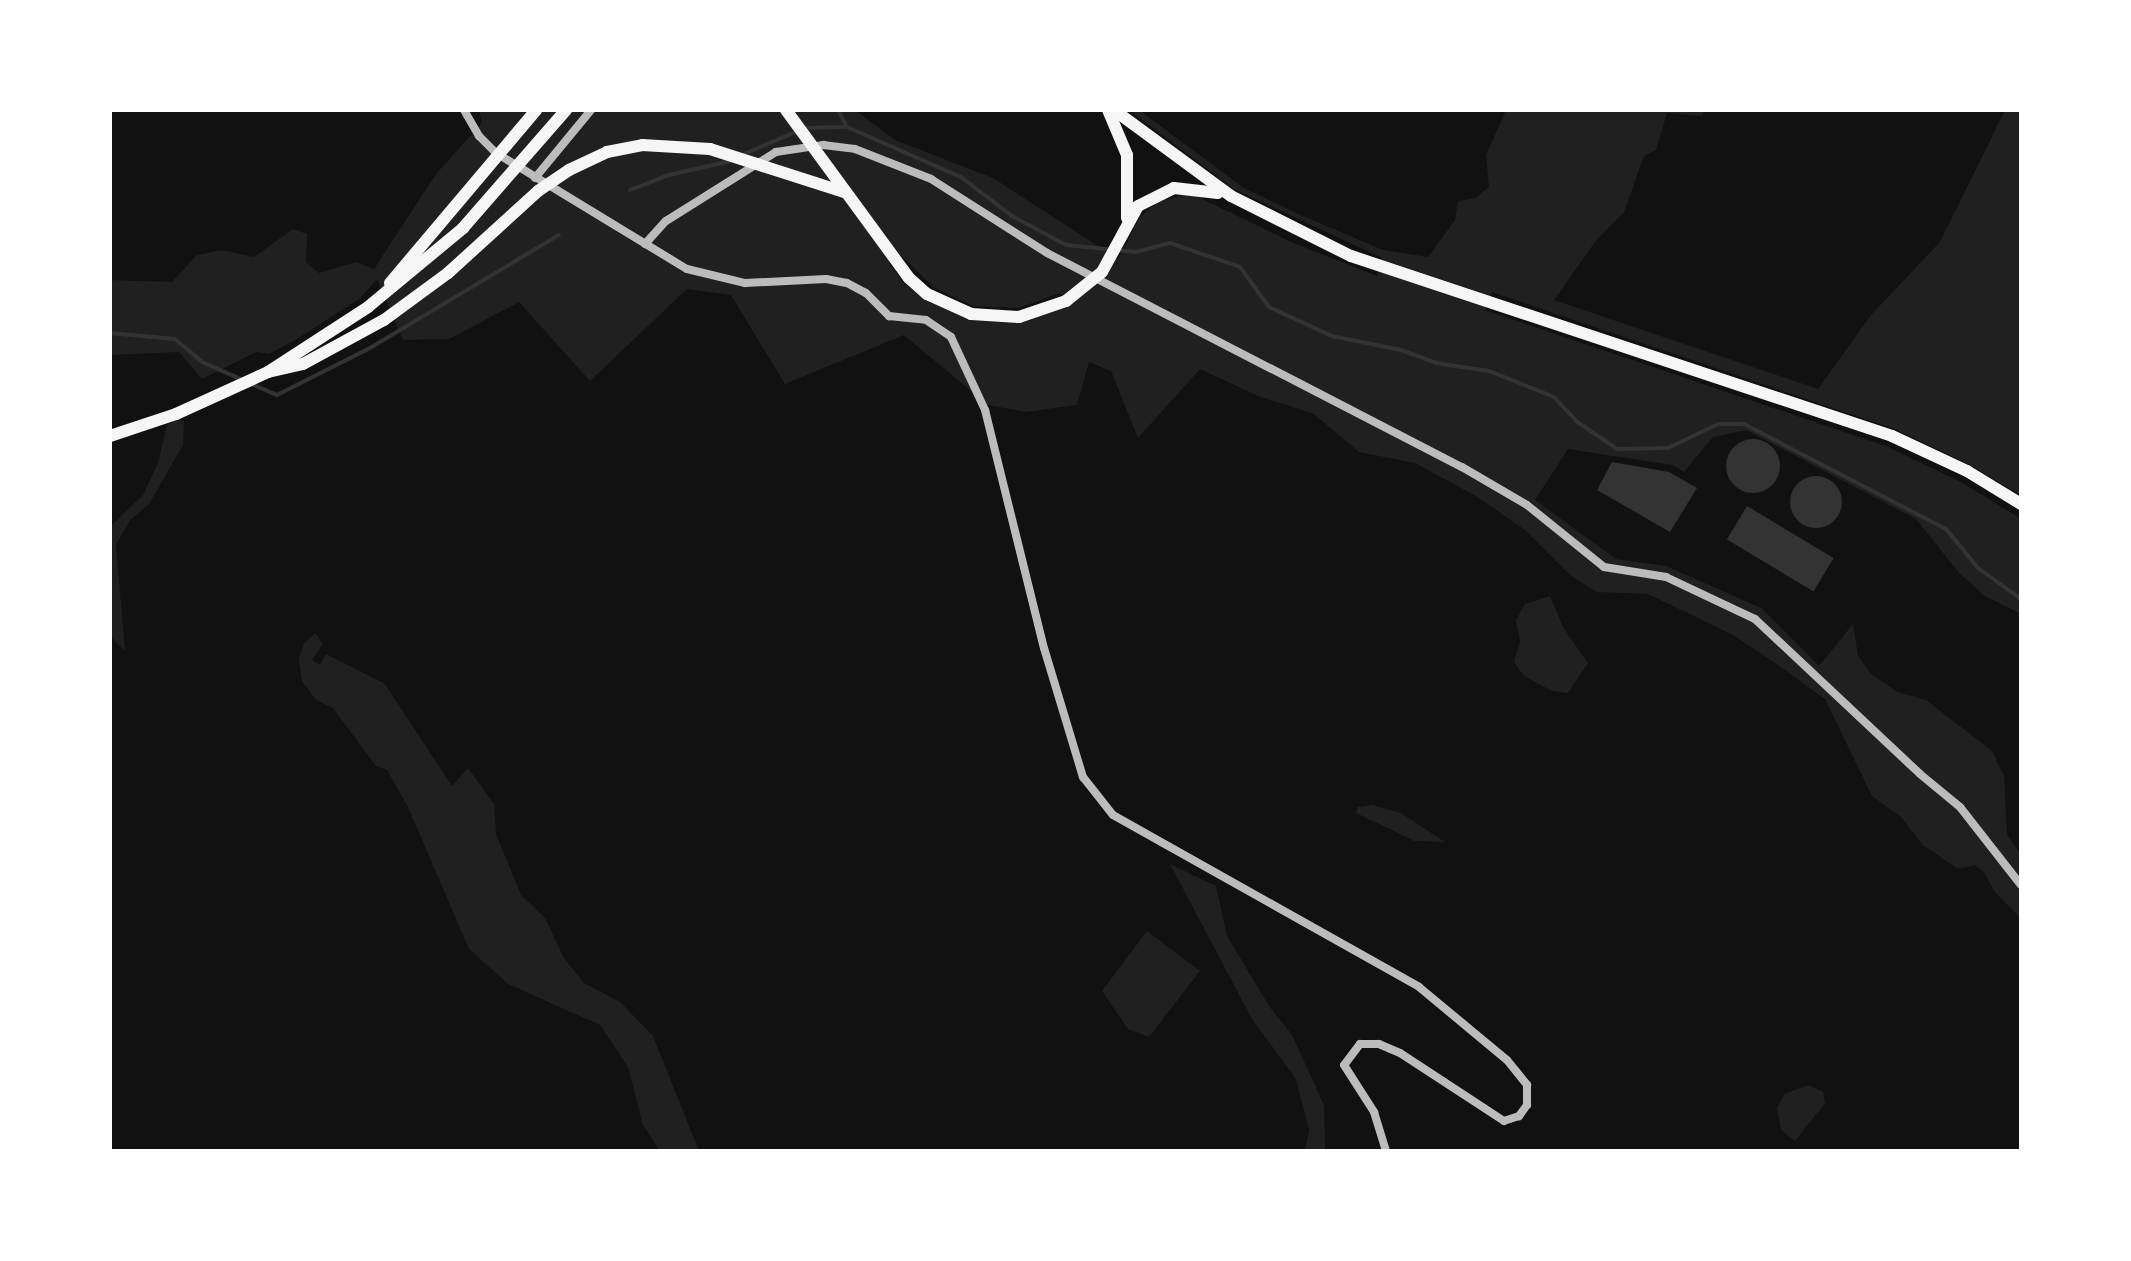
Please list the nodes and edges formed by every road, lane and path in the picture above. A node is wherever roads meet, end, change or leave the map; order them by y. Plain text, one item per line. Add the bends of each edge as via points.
1 (464, 110) edge
2 (536, 110) edge
3 (566, 110) edge
4 (591, 110) edge
5 (786, 110) edge
6 (1110, 110) edge
7 (535, 178) junction
8 (844, 192) junction
9 (1230, 196) junction
10 (1125, 230) junction
11 (645, 244) junction
12 (368, 307) junction
13 (268, 372) junction
14 (110, 436) edge
15 (2021, 504) edge
16 (2021, 885) edge
17 (1386, 1151) edge

1 - 7 street via 486,145
2 - 12 main road
3 - 12 main road via 463,228
4 - 7 street
5 - 8 main road
6 - 9 main road
6 - 10 main road via 1127,155
7 - 11 street
8 - 10 main road via 928,294 972,314 1020,316 1066,301 1102,272
8 - 13 main road via 710,149 642,145 606,152 538,191 384,320 303,364
9 - 10 main road via 1174,188 1138,206
9 - 15 main road via 1296,232 1380,265 1892,436
11 - 16 street via 666,221 776,152 823,145 855,149 932,180 1047,253 1462,467 1526,505 1604,567 1666,577 1756,619 1960,807
11 - 17 street via 717,278 847,283 888,316 926,320 951,336 986,410 1083,777 1113,815 1419,986 1527,1085 1527,1104 1504,1120 1400,1053 1360,1044 1344,1066 1374,1112
12 - 13 main road
13 - 14 main road

